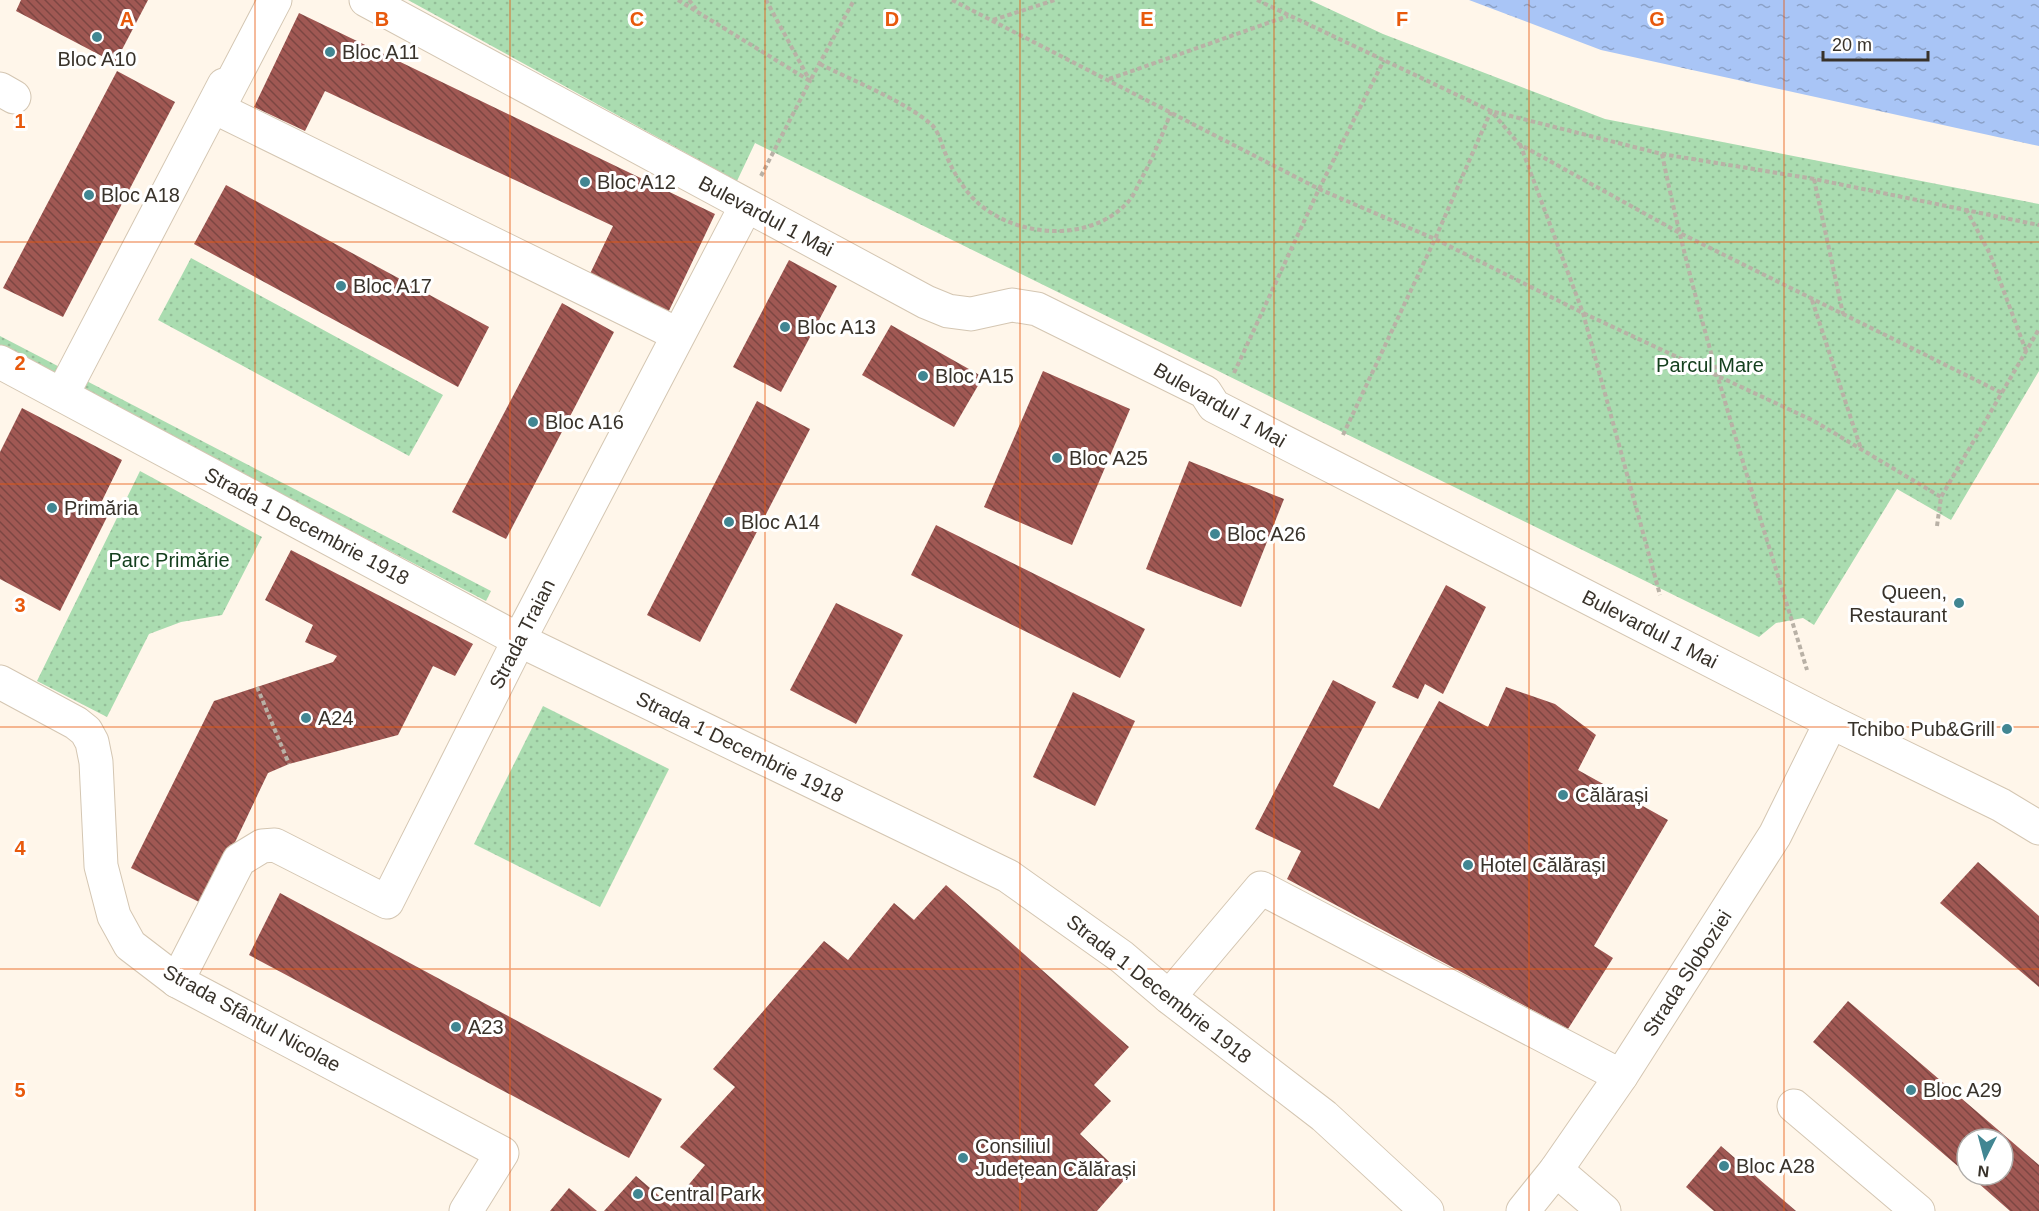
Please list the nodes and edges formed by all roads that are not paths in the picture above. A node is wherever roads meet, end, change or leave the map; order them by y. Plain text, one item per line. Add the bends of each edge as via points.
1 (267, 0) edge
2 (275, 0) edge
3 (366, 0) edge
4 (746, 206) junction
5 (677, 334) junction
6 (0, 362) edge
7 (62, 395) junction
8 (519, 640) junction
9 (0, 682) edge
10 (1831, 722) junction
11 (2039, 828) edge
12 (177, 981) junction
13 (1169, 997) junction
14 (1621, 1076) junction
15 (1794, 1106) dead end
16 (1556, 1170) junction
17 (466, 1211) edge
18 (1426, 1211) edge
19 (1523, 1211) edge
20 (1604, 1211) edge
21 (1918, 1211) edge

1 - 7 street
2 - 5 street via 218,110
3 - 4 street, Bulevardul 1 Mai
4 - 5 street, Strada Traian
4 - 10 street, Bulevardul 1 Mai via 948,311 971,314 1012,305 1037,309 1205,392 1214,406 1224,412
5 - 8 street, Strada Traian
6 - 7 street, Strada 1 Decembrie 1918
7 - 8 street, Strada 1 Decembrie 1918
8 - 12 street, Strada Traian via 387,902 275,845 262,846 239,860
8 - 13 street, Strada 1 Decembrie 1918 via 1008,876 1122,957
9 - 12 street, Strada Sfântul Nicolae via 86,731 96,762 101,866 114,916 130,945
10 - 11 street, Bulevardul 1 Mai via 2001,805
10 - 14 street, Strada Sloboziei via 1775,834
12 - 17 street, Strada Sfântul Nicolae via 502,1153
13 - 14 street via 1261,888
13 - 18 street, Strada 1 Decembrie 1918 via 1324,1116
14 - 16 street, Strada Sloboziei
15 - 21 street
16 - 19 street, Strada Sloboziei
16 - 20 street

